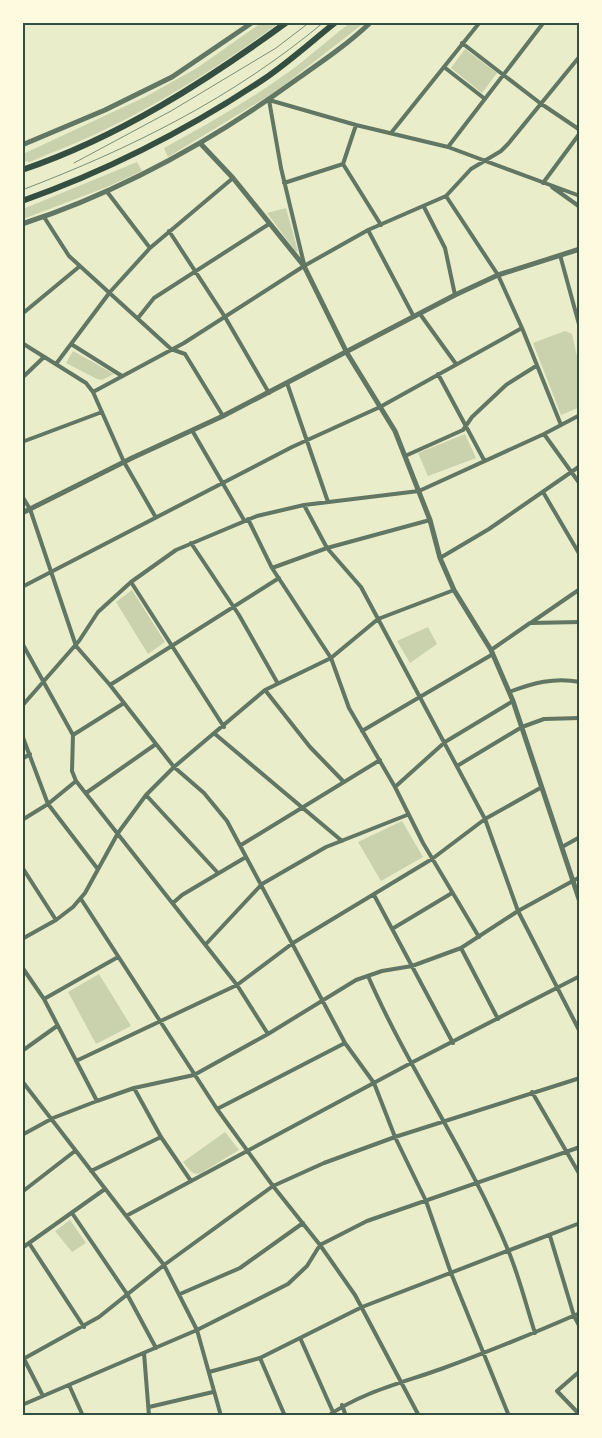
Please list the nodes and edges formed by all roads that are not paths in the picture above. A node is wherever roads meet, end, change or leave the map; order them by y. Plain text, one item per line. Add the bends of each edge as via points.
1 (253, 22) edge
2 (287, 22) edge
3 (336, 22) edge
4 (371, 22) edge
5 (480, 22) edge
6 (544, 22) edge
7 (462, 43) junction
8 (579, 59) edge
9 (444, 67) junction
10 (504, 75) junction
11 (485, 99) junction
12 (269, 100) junction
13 (540, 103) junction
14 (356, 125) junction
15 (580, 131) edge
16 (391, 133) junction
17 (200, 143) junction
18 (22, 145) edge
19 (448, 147) junction
20 (487, 160) junction
21 (343, 164) junction
22 (22, 166) edge
23 (30, 167) junction
24 (22, 170) edge
25 (233, 178) junction
26 (284, 182) junction
27 (543, 183) junction
28 (550, 185) junction
29 (108, 193) junction
30 (446, 196) junction
31 (580, 196) edge
32 (22, 201) edge
33 (424, 207) junction
34 (580, 207) edge
35 (44, 218) junction
36 (22, 224) edge
37 (269, 224) junction
38 (381, 225) junction
39 (368, 230) junction
40 (169, 231) junction
41 (579, 247) edge
42 (150, 248) junction
43 (560, 254) junction
44 (80, 266) junction
45 (304, 266) junction
46 (197, 272) junction
47 (498, 275) junction
48 (110, 292) junction
49 (455, 296) junction
50 (22, 314) edge
51 (420, 314) junction
52 (225, 317) junction
53 (414, 317) junction
54 (138, 318) junction
55 (522, 328) junction
56 (580, 328) edge
57 (22, 343) edge
58 (71, 344) junction
59 (171, 349) junction
60 (347, 353) junction
61 (44, 357) junction
62 (56, 364) junction
63 (456, 364) junction
64 (536, 366) junction
65 (438, 374) junction
66 (122, 376) junction
67 (22, 378) edge
68 (287, 384) junction
69 (93, 392) junction
70 (269, 393) junction
71 (380, 407) junction
72 (102, 412) junction
73 (580, 415) edge
74 (223, 416) junction
75 (561, 425) junction
76 (466, 426) junction
77 (193, 432) junction
78 (544, 434) junction
79 (307, 440) junction
80 (22, 442) edge
81 (405, 456) junction
82 (484, 460) junction
83 (124, 462) junction
84 (580, 466) edge
85 (571, 471) junction
86 (222, 484) junction
87 (580, 484) edge
88 (419, 491) junction
89 (542, 492) junction
90 (22, 496) edge
91 (328, 502) junction
92 (304, 505) junction
93 (30, 509) junction
94 (22, 513) edge
95 (155, 516) junction
96 (246, 519) junction
97 (430, 520) junction
98 (191, 543) junction
99 (327, 548) junction
100 (580, 556) edge
101 (440, 558) junction
102 (272, 568) junction
103 (52, 572) junction
104 (279, 578) junction
105 (131, 582) junction
106 (22, 587) edge
107 (580, 589) edge
108 (454, 590) junction
109 (234, 608) junction
110 (378, 619) junction
111 (580, 622) edge
112 (530, 623) junction
113 (22, 643) edge
114 (172, 645) junction
115 (76, 646) junction
116 (492, 652) junction
117 (330, 658) junction
118 (45, 681) junction
119 (277, 682) junction
120 (580, 682) edge
121 (110, 685) junction
122 (265, 690) junction
123 (509, 692) junction
124 (421, 698) junction
125 (513, 701) junction
126 (124, 703) junction
127 (22, 706) edge
128 (580, 718) edge
129 (224, 727) junction
130 (522, 727) junction
131 (362, 732) junction
132 (215, 734) junction
133 (22, 735) edge
134 (73, 735) junction
135 (445, 742) junction
136 (156, 744) junction
137 (30, 754) junction
138 (22, 759) edge
139 (380, 760) junction
140 (457, 766) junction
141 (174, 767) junction
142 (76, 781) junction
143 (343, 781) junction
144 (543, 786) junction
145 (395, 787) junction
146 (86, 793) junction
147 (146, 795) junction
148 (48, 804) junction
149 (302, 806) junction
150 (407, 814) junction
151 (485, 818) junction
152 (22, 820) edge
153 (118, 833) junction
154 (580, 837) edge
155 (342, 841) junction
156 (241, 845) junction
157 (562, 847) junction
158 (246, 856) junction
159 (432, 858) junction
160 (22, 867) edge
161 (97, 868) junction
162 (218, 873) junction
163 (580, 877) edge
164 (572, 880) junction
165 (262, 884) junction
166 (452, 892) junction
167 (374, 895) junction
168 (81, 899) junction
169 (580, 902) edge
170 (173, 903) junction
171 (518, 911) junction
172 (56, 920) junction
173 (392, 929) junction
174 (479, 936) junction
175 (22, 939) edge
176 (293, 943) junction
177 (206, 944) junction
178 (461, 948) junction
179 (118, 957) junction
180 (412, 966) junction
181 (22, 967) edge
182 (368, 976) junction
183 (580, 976) edge
184 (238, 985) junction
185 (557, 989) junction
186 (44, 999) junction
187 (323, 1002) junction
188 (498, 1019) junction
189 (160, 1022) junction
190 (57, 1026) junction
191 (580, 1032) edge
192 (268, 1034) junction
193 (345, 1043) junction
194 (453, 1043) junction
195 (22, 1051) edge
196 (76, 1061) junction
197 (410, 1063) junction
198 (194, 1075) junction
199 (580, 1078) edge
200 (22, 1081) edge
201 (374, 1083) junction
202 (134, 1088) junction
203 (532, 1092) junction
204 (96, 1101) junction
205 (217, 1109) junction
206 (53, 1118) junction
207 (442, 1121) junction
208 (22, 1135) edge
209 (395, 1136) junction
210 (161, 1137) junction
211 (580, 1147) edge
212 (75, 1151) junction
213 (247, 1151) junction
214 (565, 1152) junction
215 (91, 1171) junction
216 (580, 1175) edge
217 (192, 1181) junction
218 (477, 1184) junction
219 (273, 1186) junction
220 (104, 1189) junction
221 (22, 1192) edge
222 (426, 1201) junction
223 (72, 1212) junction
224 (126, 1216) junction
225 (303, 1223) junction
226 (580, 1223) edge
227 (550, 1236) junction
228 (29, 1243) junction
229 (320, 1245) junction
230 (22, 1248) edge
231 (508, 1250) junction
232 (164, 1265) junction
233 (451, 1273) junction
234 (127, 1294) junction
235 (180, 1294) junction
236 (362, 1307) junction
237 (580, 1313) edge
238 (574, 1316) junction
239 (84, 1327) junction
240 (580, 1327) edge
241 (197, 1330) junction
242 (535, 1333) junction
243 (301, 1340) junction
244 (156, 1348) junction
245 (144, 1353) junction
246 (484, 1354) junction
247 (24, 1356) edge
248 (260, 1358) junction
249 (580, 1371) edge
250 (209, 1372) junction
251 (401, 1382) junction
252 (69, 1385) junction
253 (213, 1392) junction
254 (43, 1396) junction
255 (22, 1405) edge
256 (342, 1405) junction
257 (149, 1408) junction
258 (333, 1412) junction
259 (580, 1415) edge
260 (83, 1416) edge
261 (149, 1416) edge
262 (220, 1416) edge
263 (285, 1416) edge
264 (328, 1416) edge
265 (346, 1416) edge
266 (419, 1416) edge
267 (509, 1416) edge

1 - 18 street via 172,76 105,110
2 - 23 highway via 176,98 105,136
3 - 32 highway via 265,78 200,118 124,159
4 - 12 street via 352,40
5 - 7 street
6 - 10 street
7 - 9 street
7 - 10 street
8 - 13 street
9 - 11 street
9 - 16 street
10 - 11 street
10 - 13 street
11 - 19 street
12 - 14 street
12 - 17 street
12 - 26 street
13 - 15 street
13 - 20 street via 508,144
14 - 16 street
14 - 21 street
15 - 27 street
16 - 19 street
17 - 25 street
17 - 29 street
19 - 20 street
20 - 27 street
20 - 30 street via 471,170
21 - 26 street
21 - 38 street
22 - 23 highway
23 - 24 highway
25 - 37 street
25 - 40 street
26 - 45 street
27 - 28 street
28 - 31 street
28 - 34 street
29 - 35 street
29 - 42 street
30 - 33 street
30 - 47 street
33 - 38 street
33 - 49 street via 445,248
35 - 36 street
35 - 44 street via 69,256
37 - 45 street
37 - 46 street
38 - 39 street
39 - 45 street
39 - 53 street
40 - 42 street
40 - 46 street
41 - 43 street
42 - 48 street
43 - 47 street
43 - 56 street
44 - 48 street
44 - 50 street
45 - 52 street
45 - 60 street
46 - 52 street
46 - 54 street via 154,298
47 - 49 street
47 - 55 street
48 - 54 street
48 - 58 street
49 - 51 street
51 - 53 street
51 - 63 street
52 - 59 street
52 - 70 street
53 - 60 street
54 - 59 street
55 - 63 street
55 - 64 street
57 - 61 street
58 - 62 street
58 - 66 street
59 - 66 street
59 - 74 street via 185,354
60 - 68 street
60 - 71 street
61 - 62 street
61 - 67 street
62 - 69 street via 86,383
63 - 65 street
64 - 75 street
64 - 76 street via 506,385
65 - 71 street
65 - 76 street
66 - 69 street
68 - 70 street
68 - 79 street
69 - 72 street
70 - 74 street
71 - 79 street
71 - 81 street
72 - 80 street
72 - 83 street
73 - 75 street
74 - 77 street
75 - 78 street
76 - 81 street via 453,436
76 - 82 street
77 - 83 street
77 - 86 street
78 - 82 street
78 - 85 street
79 - 86 street
79 - 91 street
81 - 88 street
82 - 88 street
83 - 93 street
83 - 95 street
84 - 85 street
85 - 87 street
85 - 89 street
86 - 95 street
86 - 96 street
88 - 91 street
88 - 97 street
89 - 100 street
89 - 101 street
90 - 93 street
91 - 92 street
92 - 96 street
92 - 99 street
93 - 94 street
93 - 103 street
95 - 103 street
96 - 98 street
96 - 102 street
97 - 99 street
97 - 101 street
98 - 105 street
98 - 109 street
99 - 102 street
99 - 110 street via 361,587
101 - 108 street
102 - 104 street
103 - 106 street
103 - 115 street
104 - 109 street
104 - 117 street
105 - 114 street
105 - 115 street via 98,612
107 - 112 street
108 - 110 street
108 - 116 street
109 - 114 street
109 - 119 street
110 - 117 street
110 - 124 street
111 - 112 street
112 - 116 street
113 - 118 street
114 - 121 street
114 - 129 street
115 - 118 street
115 - 121 street
116 - 123 street
116 - 124 street
117 - 119 street
117 - 131 street
118 - 127 street
118 - 134 street
119 - 122 street
120 - 123 street via 547,680
121 - 126 street
122 - 129 street
122 - 143 street via 310,747
123 - 125 street
124 - 131 street
124 - 135 street
125 - 130 street
125 - 135 street
126 - 134 street
126 - 136 street
128 - 130 street via 544,719
129 - 132 street
130 - 140 street
130 - 144 street
131 - 139 street
132 - 141 street
132 - 149 street
133 - 137 street
134 - 142 street via 72,771
135 - 140 street
135 - 145 street
136 - 141 street
136 - 146 street
137 - 138 street
137 - 148 street
139 - 143 street
139 - 145 street
140 - 151 street
141 - 147 street
141 - 156 street via 204,794 227,821
142 - 146 street
142 - 148 street
143 - 149 street
144 - 151 street
144 - 157 street
145 - 150 street
146 - 153 street
147 - 153 street
147 - 162 street
148 - 152 street
148 - 161 street
149 - 155 street
149 - 156 street
150 - 155 street
150 - 159 street
151 - 159 street
151 - 171 street
153 - 161 street
153 - 170 street
154 - 157 street
155 - 165 street
156 - 158 street
157 - 164 street
158 - 162 street
158 - 165 street
159 - 166 street
159 - 167 street
160 - 172 street
161 - 168 street
162 - 170 street
163 - 164 street
164 - 169 street
164 - 171 street
165 - 176 street
165 - 177 street
166 - 173 street
166 - 174 street
167 - 173 street
167 - 176 street
168 - 172 street
168 - 179 street
170 - 177 street
171 - 174 street
171 - 185 street
172 - 175 street
173 - 180 street
174 - 178 street
176 - 184 street
176 - 187 street
177 - 184 street
178 - 180 street
178 - 188 street
179 - 186 street
179 - 189 street
180 - 182 street
180 - 194 street
181 - 186 street
182 - 187 street via 356,980
182 - 197 street
183 - 185 street
184 - 189 street
184 - 192 street
185 - 188 street
185 - 191 street
186 - 190 street
187 - 192 street
187 - 193 street
188 - 194 street
189 - 196 street
189 - 198 street
190 - 195 street
190 - 196 street
192 - 198 street
193 - 201 street
193 - 205 street
194 - 197 street
196 - 204 street
197 - 201 street
197 - 207 street
198 - 202 street
198 - 205 street
199 - 203 street
200 - 206 street
201 - 209 street
201 - 213 street
202 - 204 street
202 - 210 street
203 - 207 street
203 - 214 street
204 - 206 street
205 - 213 street
206 - 208 street
206 - 212 street
207 - 209 street
207 - 218 street
209 - 219 street
209 - 222 street
210 - 215 street
210 - 217 street
211 - 214 street
212 - 215 street
212 - 221 street
213 - 217 street
213 - 219 street
214 - 216 street
214 - 218 street
215 - 220 street
217 - 224 street
218 - 222 street
218 - 231 street
219 - 225 street
219 - 232 street
220 - 223 street
220 - 224 street
222 - 229 street via 367,1221
222 - 233 street
223 - 228 street
223 - 234 street
224 - 232 street
225 - 229 street
225 - 235 street via 240,1268
226 - 227 street
227 - 231 street
227 - 238 street
228 - 230 street
228 - 239 street
229 - 236 street
229 - 241 street via 307,1266 288,1284
231 - 233 street
231 - 242 street
232 - 234 street
232 - 235 street
233 - 236 street
233 - 246 street
234 - 239 street
234 - 244 street
235 - 241 street
236 - 243 street
236 - 251 street
237 - 238 street
238 - 240 street
238 - 242 street
239 - 247 street
241 - 244 street
241 - 250 street
242 - 246 street
243 - 248 street
243 - 258 street
244 - 245 street
245 - 252 street
245 - 257 street
246 - 251 street
246 - 267 street
247 - 254 street
248 - 250 street
248 - 263 street
249 - 259 street via 557,1391
250 - 253 street
251 - 256 street
251 - 266 street
252 - 254 street
252 - 260 street
253 - 257 street
253 - 262 street
254 - 255 street
256 - 258 street
256 - 265 street
257 - 261 street
258 - 264 street

